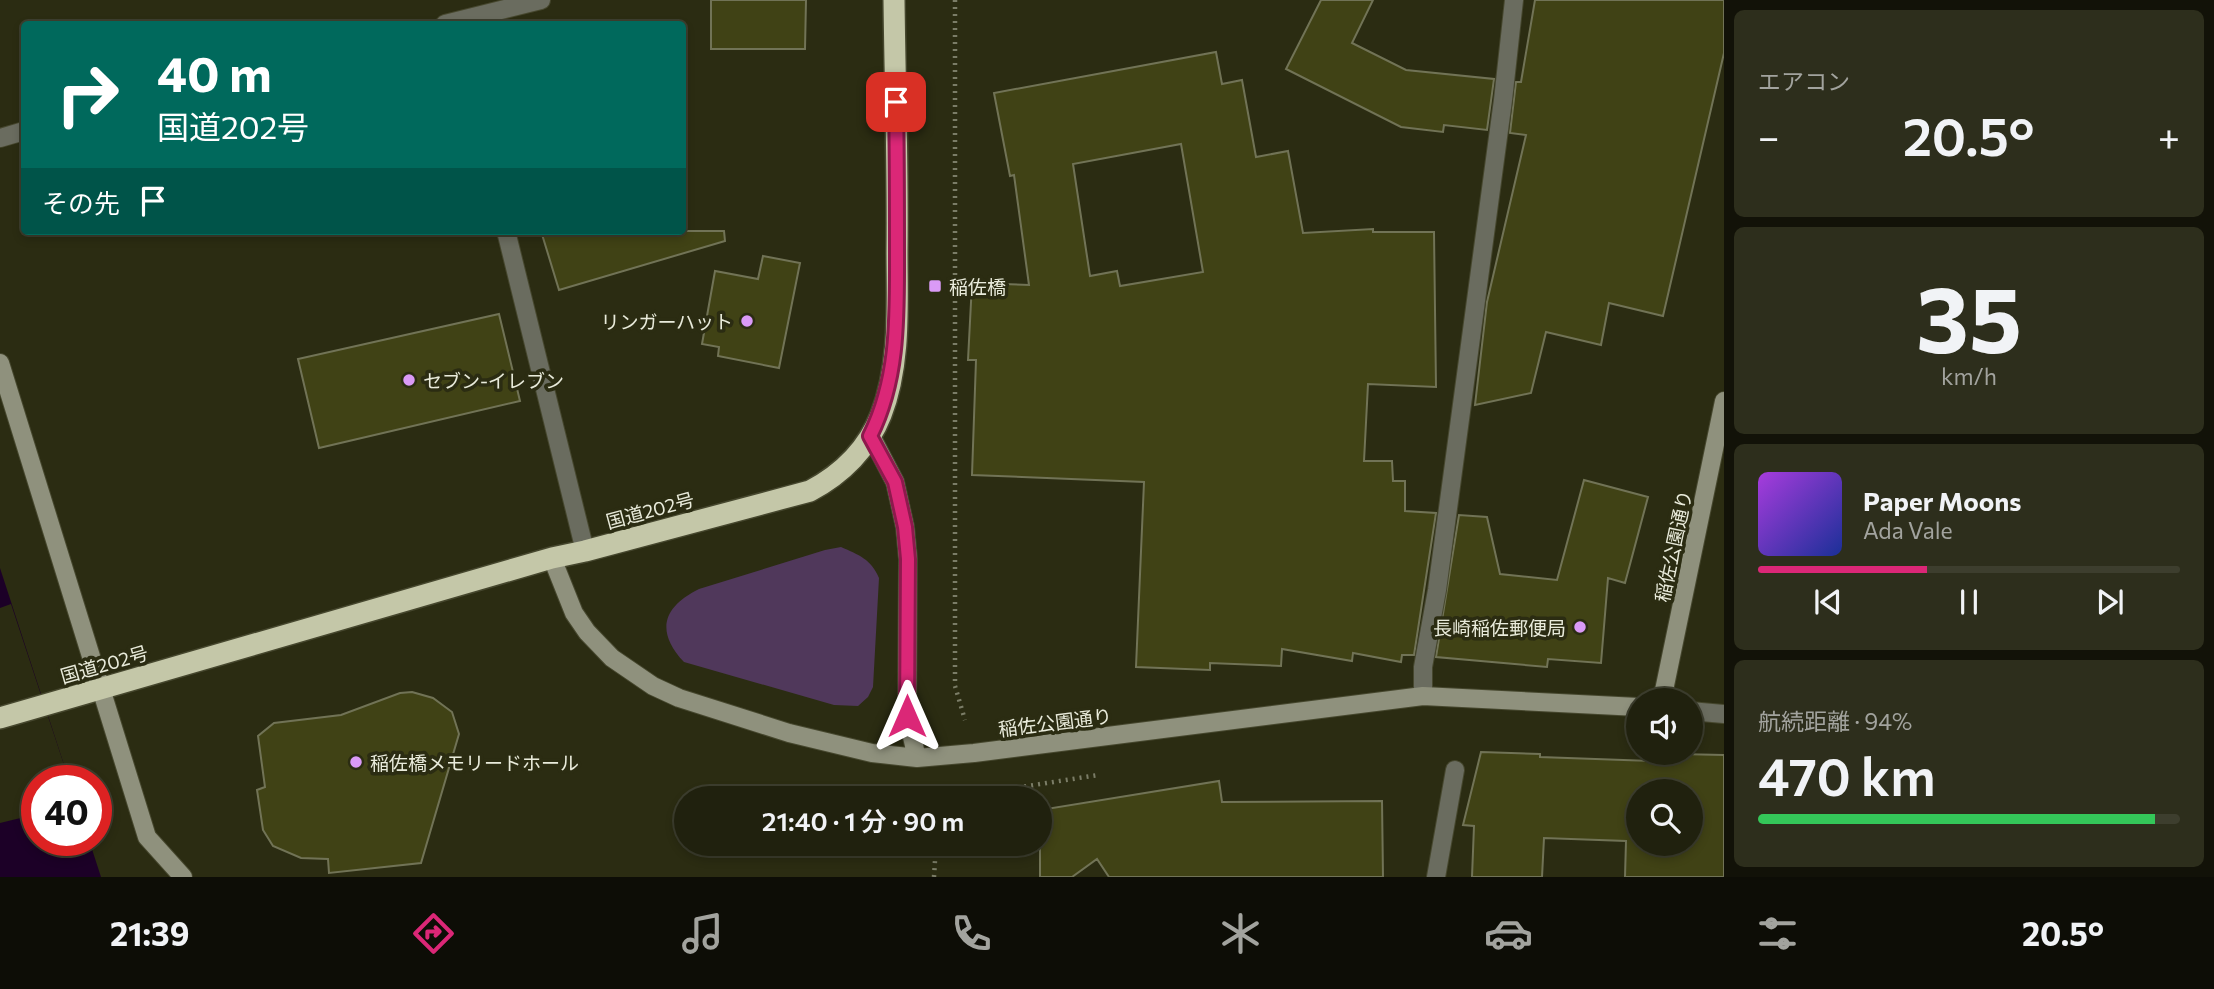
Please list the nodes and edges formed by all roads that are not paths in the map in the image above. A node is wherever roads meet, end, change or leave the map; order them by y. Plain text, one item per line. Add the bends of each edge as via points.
1 (541, 0) edge
2 (894, 0) edge
3 (1514, 0) edge
4 (463, 21) edge
5 (21, 132) edge
6 (0, 138) edge
7 (507, 235) edge
8 (0, 363) edge
9 (1724, 401) edge
10 (870, 436) junction
11 (585, 551) junction
12 (552, 558) junction
13 (1664, 688) edge
14 (102, 689) junction
15 (1423, 696) junction
16 (1626, 706) edge
17 (1703, 712) edge
18 (1724, 714) edge
19 (0, 719) edge
20 (917, 758) junction
21 (1455, 770) dead end
22 (183, 877) edge
23 (1436, 877) edge

1 - 4 street
2 - 10 highway, 国道202号 via 896,337 890,382
3 - 15 street via 1439,576 1423,667
5 - 6 street
7 - 11 street
8 - 14 street
9 - 13 street, 稲佐公園通り
10 - 11 highway, 国道202号 via 840,472 810,491
10 - 20 street via 895,482 905,527 907,716
11 - 12 highway, 国道202号
12 - 14 highway, 国道202号
12 - 20 street, 稲佐公園通り via 574,613 587,632 612,658 653,686 697,705 789,733 872,753
14 - 19 highway, 国道202号
14 - 22 street via 148,837
15 - 16 street, 稲佐公園通り
15 - 20 street, 稲佐公園通り
17 - 18 street
21 - 23 street

